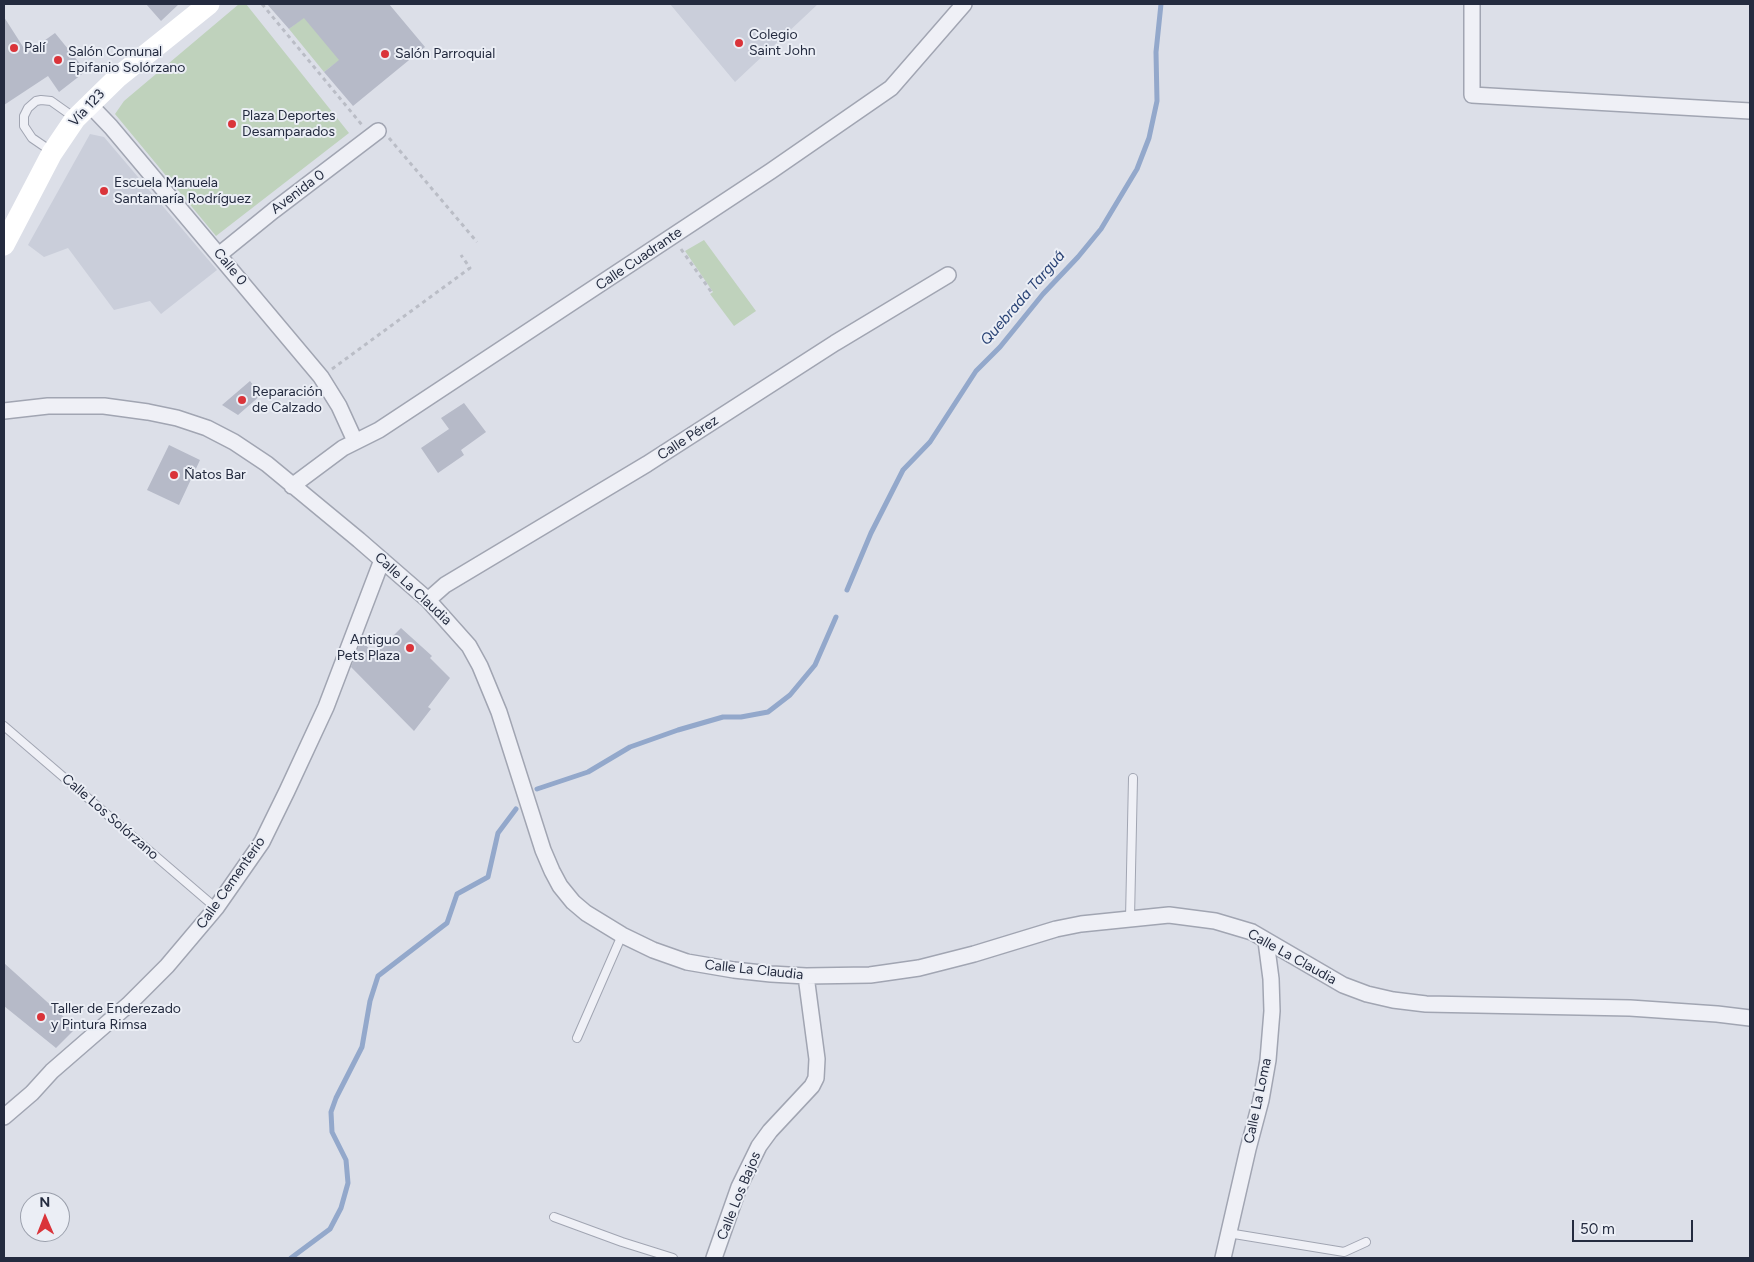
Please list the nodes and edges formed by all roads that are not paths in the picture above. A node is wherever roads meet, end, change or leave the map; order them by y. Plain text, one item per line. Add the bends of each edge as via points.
1 (210, 4) edge
2 (964, 4) edge
3 (1472, 4) edge
4 (82, 111) junction
5 (1750, 111) edge
6 (374, 134) road end
7 (52, 153) junction
8 (4, 245) edge
9 (220, 254) junction
10 (948, 275) dead end
11 (4, 411) edge
12 (355, 441) junction
13 (292, 486) junction
14 (382, 560) junction
15 (428, 600) junction
16 (4, 726) edge
17 (1133, 778) dead end
18 (216, 908) junction
19 (1130, 918) junction
20 (622, 935) junction
21 (1266, 941) junction
22 (806, 976) junction
23 (1750, 1018) edge
24 (577, 1038) dead end
25 (4, 1117) edge
26 (554, 1217) dead end
27 (1228, 1233) junction
28 (1366, 1242) dead end
29 (673, 1258) edge
30 (714, 1258) edge
31 (1223, 1258) edge

1 - 4 main road, Vía 123 via 118,77
2 - 12 street, Calle Cuadrante via 891,88 388,425
3 - 5 street via 1472,95
4 - 7 main road, Vía 123
4 - 7 lane via 41,100 28,108 24,126 32,138
4 - 9 street, Calle 0 via 111,126
6 - 9 street, Avenida 0
7 - 8 main road, Vía 123
9 - 12 street, Calle 0 via 321,377
10 - 15 street, Calle Pérez via 835,343 647,464 445,585
11 - 13 street, Calle La Claudia via 48,406 104,406 177,418 234,442
12 - 13 street, Calle Cuadrante
13 - 14 street, Calle La Claudia
14 - 15 street, Calle La Claudia
14 - 18 street, Calle Cementerio via 326,707 287,791 262,842
15 - 20 street, Calle La Claudia via 469,646 480,666 499,712 543,850 560,886 586,913
16 - 18 lane, Calle Los Solórzano
17 - 19 lane
18 - 25 street, Calle Cementerio via 167,966 128,1005
19 - 21 street, Calle La Claudia via 1169,915 1202,918 1252,932
19 - 22 street, Calle La Claudia via 1056,929 974,954 896,972 870,976
20 - 22 street, Calle La Claudia via 687,962
20 - 24 lane
21 - 23 street, Calle La Claudia via 1343,985 1394,1000 1426,1004 1630,1008
21 - 27 street, Calle La Loma via 1272,1011 1268,1060
22 - 30 street, Calle Los Bajos via 817,1059 816,1078 759,1146 739,1187
26 - 29 lane
27 - 28 lane via 1344,1252
27 - 31 street, Calle La Loma

